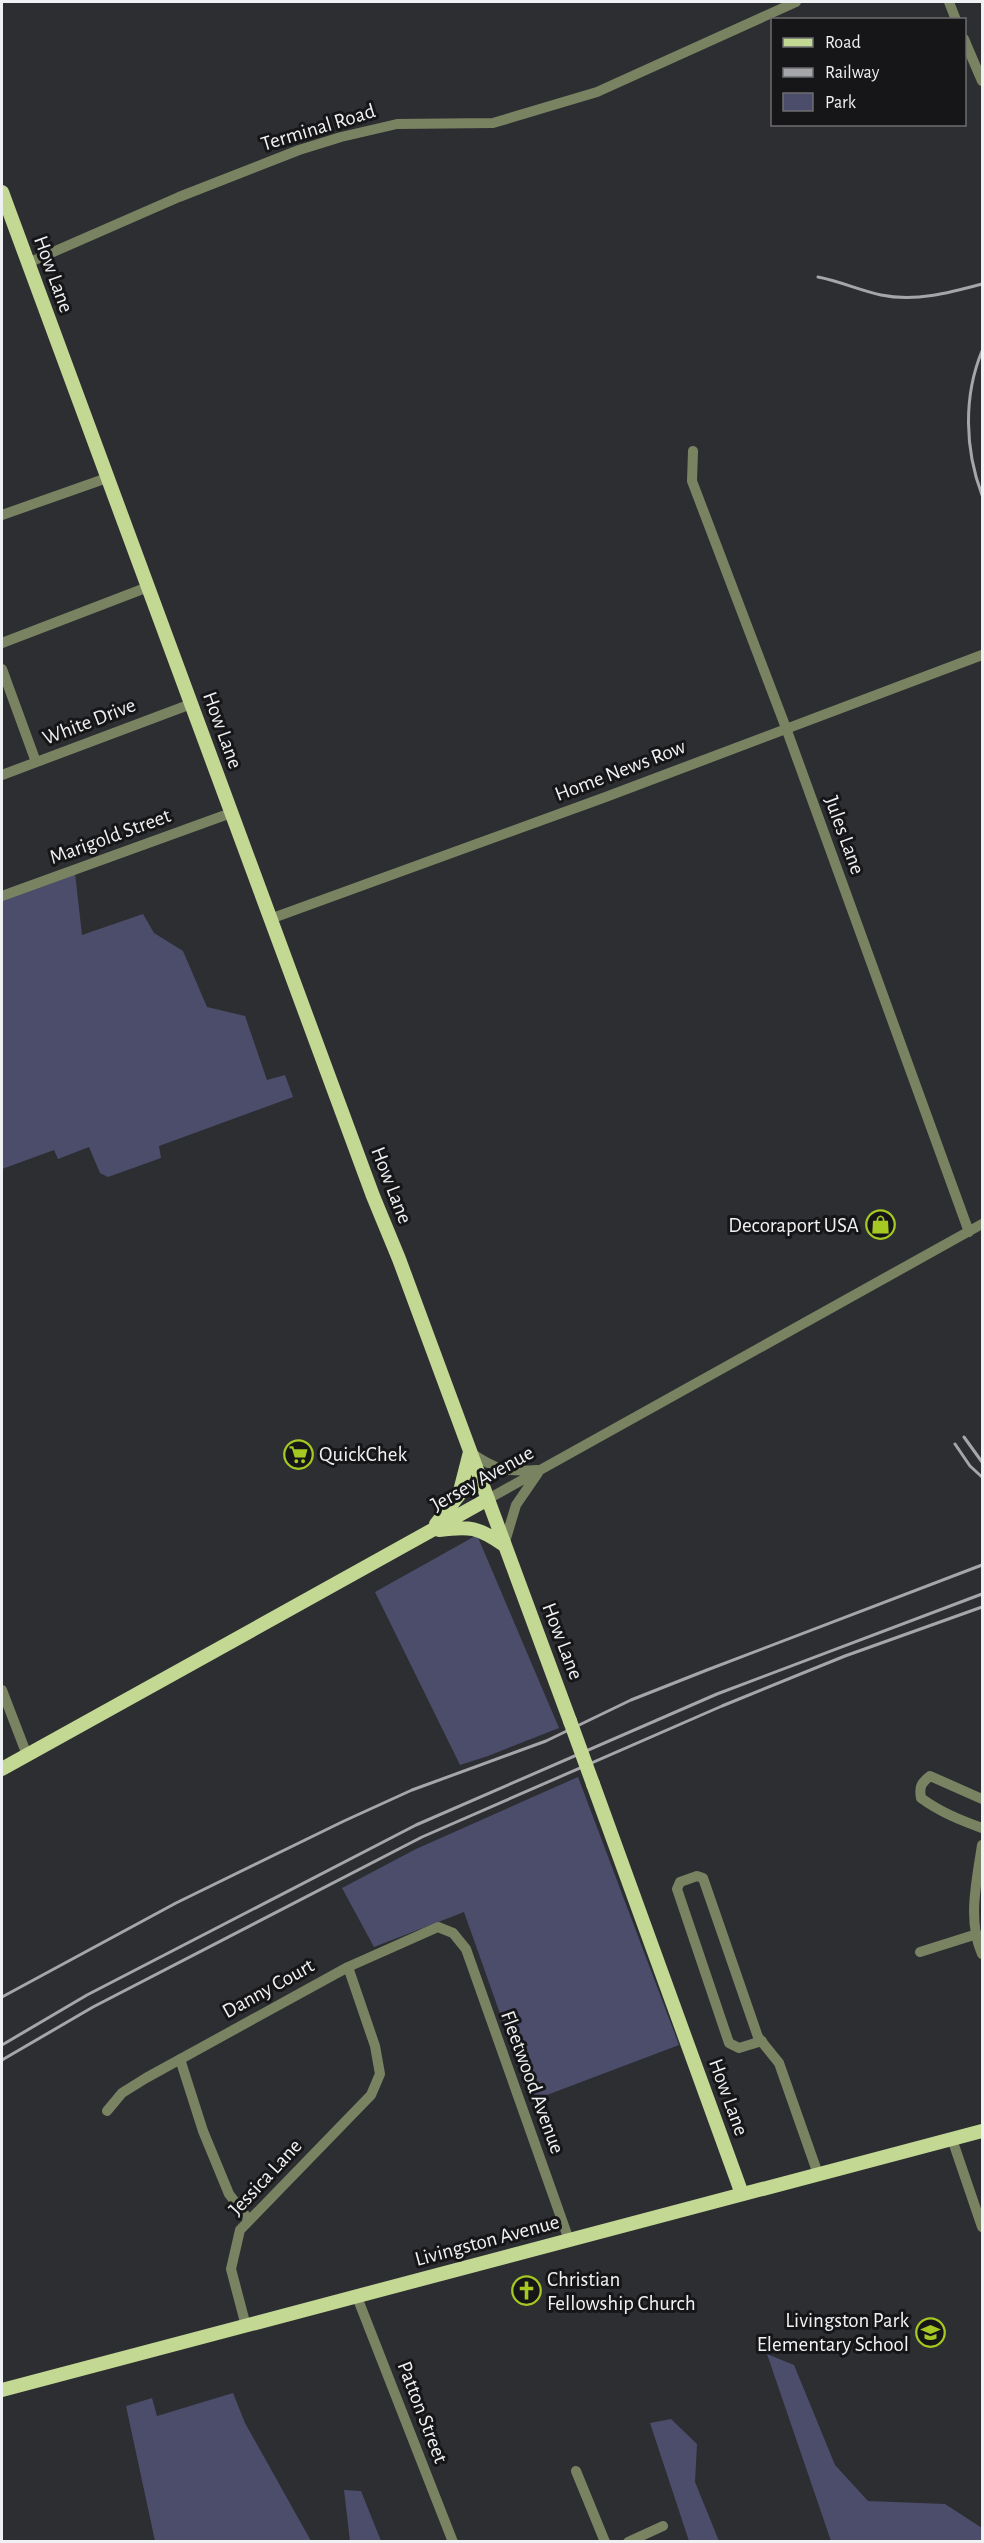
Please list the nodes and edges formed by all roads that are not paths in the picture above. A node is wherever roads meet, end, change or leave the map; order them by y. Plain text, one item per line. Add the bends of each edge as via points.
1 (796, 2) edge
2 (948, 2) edge
3 (955, 18) edge
4 (966, 44) edge
5 (982, 81) edge
6 (2, 192) edge
7 (6, 216) edge
8 (28, 263) junction
9 (693, 451) dead end
10 (107, 478) junction
11 (2, 515) edge
12 (148, 587) junction
13 (2, 643) edge
14 (982, 655) edge
15 (2, 669) edge
16 (191, 704) junction
17 (786, 728) junction
18 (36, 762) junction
19 (2, 775) edge
20 (231, 813) junction
21 (2, 896) edge
22 (270, 919) junction
23 (982, 1224) edge
24 (969, 1232) junction
25 (470, 1452) junction
26 (540, 1470) junction
27 (488, 1500) junction
28 (430, 1532) junction
29 (504, 1545) junction
30 (2, 1690) edge
31 (27, 1755) junction
32 (2, 1769) edge
33 (982, 1799) edge
34 (982, 1828) edge
35 (982, 1845) edge
36 (977, 1934) junction
37 (458, 1939) joint
38 (920, 1952) dead end
39 (982, 1954) edge
40 (348, 1966) junction
41 (762, 2041) junction
42 (180, 2060) junction
43 (107, 2111) dead end
44 (982, 2131) edge
45 (952, 2139) junction
46 (818, 2174) junction
47 (742, 2194) junction
48 (249, 2220) junction
49 (982, 2227) edge
50 (569, 2240) junction
51 (357, 2297) junction
52 (246, 2326) junction
53 (2, 2390) edge
54 (576, 2470) dead end
55 (663, 2526) dead end
56 (453, 2541) edge
57 (605, 2541) edge
58 (628, 2541) edge

1 - 8 street, Terminal Road via 597,92 493,123 397,124 331,140 179,197
2 - 3 street
4 - 5 street
6 - 7 main road, How Lane
7 - 8 main road, How Lane
8 - 10 main road, How Lane
9 - 17 street, Jules Lane via 692,481
10 - 11 street
10 - 12 main road, How Lane
12 - 13 street
12 - 16 main road, How Lane
14 - 17 street, Home News Row
15 - 18 street
16 - 18 street, White Drive
16 - 20 main road, How Lane
17 - 22 street, Home News Row
17 - 24 street, Jules Lane
18 - 19 street, White Drive
20 - 21 street, Marigold Street
20 - 22 main road, How Lane
22 - 25 main road, How Lane
23 - 24 street, Jersey Avenue
24 - 26 street, Jersey Avenue
25 - 26 street via 502,1470
25 - 27 main road, How Lane
25 - 28 main road via 459,1495
26 - 27 street, Jersey Avenue
26 - 29 street via 516,1505
27 - 28 main road, Jersey Avenue
27 - 29 main road, How Lane
28 - 29 main road via 472,1527
28 - 31 main road, Jersey Avenue
29 - 47 main road, How Lane, bridge
30 - 31 street
31 - 32 main road, Jersey Avenue
33 - 34 street via 930,1776 922,1782 920,1790 921,1798
35 - 36 street via 974,1901
36 - 38 street
36 - 39 street
37 - 40 street, Danny Court via 438,1927
37 - 50 street, Fleetwood Avenue via 466,1949
40 - 42 street, Danny Court
40 - 48 street, Jessica Lane via 375,2046 380,2074 371,2095
41 - 41 street via 703,1878 697,1875 681,1882 677,1889 729,2043 739,2048
41 - 46 street via 779,2063
42 - 43 street, Danny Court via 122,2093
42 - 48 street via 229,2194
44 - 45 main road, Livingston Avenue
45 - 46 main road, Livingston Avenue
45 - 49 street
46 - 47 main road, Livingston Avenue
47 - 50 main road, Livingston Avenue
48 - 52 street, Jessica Lane via 240,2230 231,2269
50 - 51 main road, Livingston Avenue
51 - 52 main road, Livingston Avenue
51 - 56 street, Patton Street
52 - 53 main road, Livingston Avenue
54 - 57 street
55 - 58 street

